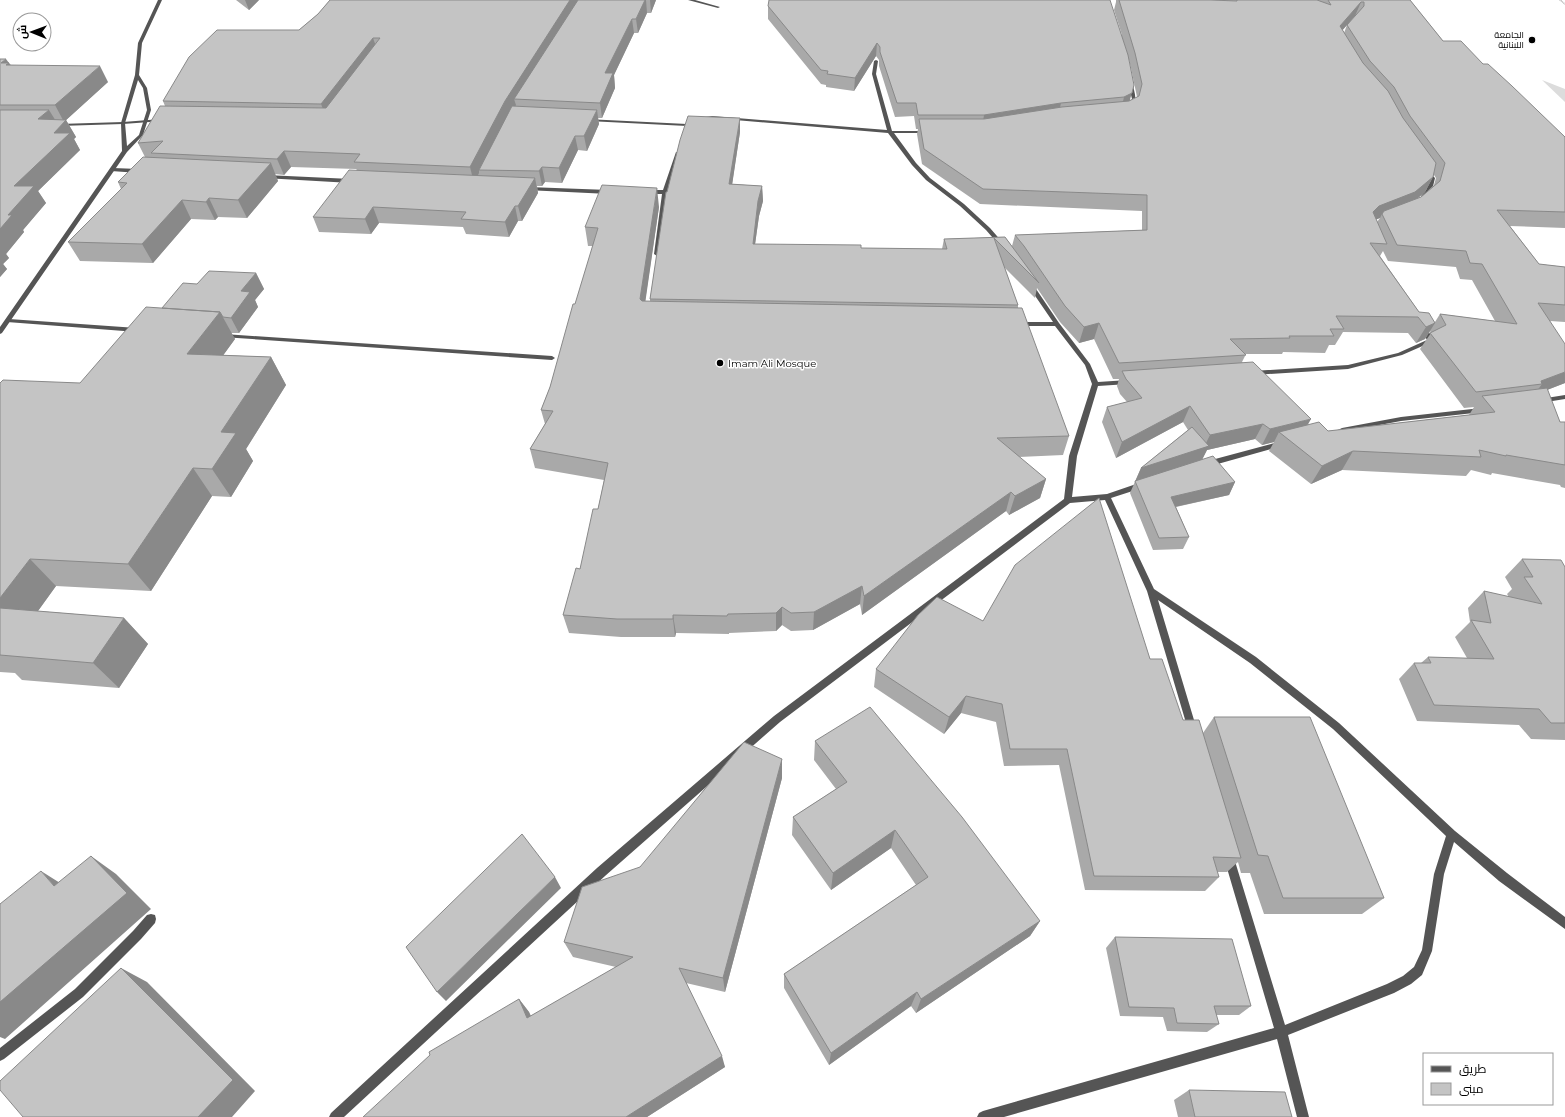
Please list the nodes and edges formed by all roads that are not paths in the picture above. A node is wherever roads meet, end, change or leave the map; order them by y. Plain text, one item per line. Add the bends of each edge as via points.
1 (160, 0) edge
2 (690, 0) edge
3 (718, 7) dead end
4 (876, 61) edge
5 (137, 75) junction
6 (1129, 76) edge
7 (1126, 111) edge
8 (167, 119) edge
9 (145, 120) junction
10 (583, 120) edge
11 (123, 123) junction
12 (52, 125) edge
13 (687, 125) junction
14 (890, 132) junction
15 (931, 132) edge
16 (684, 133) edge
17 (680, 148) edge
18 (125, 151) junction
19 (1420, 163) edge
20 (113, 170) junction
21 (145, 172) edge
22 (263, 177) edge
23 (358, 181) edge
24 (522, 188) edge
25 (613, 192) edge
26 (641, 192) edge
27 (665, 192) junction
28 (1418, 202) edge
29 (1007, 252) edge
30 (655, 264) edge
31 (1026, 278) edge
32 (9, 321) junction
33 (1420, 321) edge
34 (1009, 324) edge
35 (1057, 324) junction
36 (143, 330) edge
37 (0, 332) edge
38 (214, 335) edge
39 (552, 358) dead end
40 (1246, 374) edge
41 (1135, 381) edge
42 (1095, 384) junction
43 (1565, 397) edge
44 (1536, 402) edge
45 (1491, 408) edge
46 (1338, 431) edge
47 (1291, 441) edge
48 (1201, 466) edge
49 (1150, 482) edge
50 (1107, 496) junction
51 (1068, 500) junction
52 (1150, 591) junction
53 (1194, 738) edge
54 (1451, 834) junction
55 (1227, 851) edge
56 (151, 919) dead end
57 (1565, 924) edge
58 (1281, 1032) junction
59 (0, 1055) edge
60 (335, 1117) edge
61 (983, 1117) edge
62 (1303, 1117) edge

1 - 5 street via 140,43
2 - 3 street
4 - 14 street via 874,74
5 - 9 street via 145,88 149,110
5 - 11 street
6 - 7 street via 1134,99 1131,109
8 - 9 street
9 - 11 street
9 - 18 street via 142,135
10 - 13 street
11 - 12 street
11 - 18 street
13 - 14 street via 698,118 712,117
13 - 16 street
14 - 15 street
14 - 29 street via 928,179 988,228
17 - 27 street
18 - 20 street
19 - 28 street via 1432,178 1432,185 1428,194
20 - 21 street
20 - 32 street
22 - 23 street
24 - 25 street
26 - 27 street
27 - 30 street
31 - 35 street
32 - 36 street
32 - 37 street
33 - 40 street via 1432,341 1400,354 1348,367
34 - 35 street
35 - 42 street via 1088,365
38 - 39 street
41 - 42 street
42 - 51 street via 1073,456
43 - 44 street
45 - 46 street via 1401,419
47 - 48 street
49 - 50 street
50 - 51 street
50 - 52 street
51 - 60 street via 777,719 601,872
52 - 53 street
52 - 54 street via 1253,660 1330,722
54 - 57 street
54 - 58 street via 1438,874 1427,951 1418,971 1390,989
55 - 58 street
56 - 59 street via 79,993
58 - 61 street
58 - 62 street

